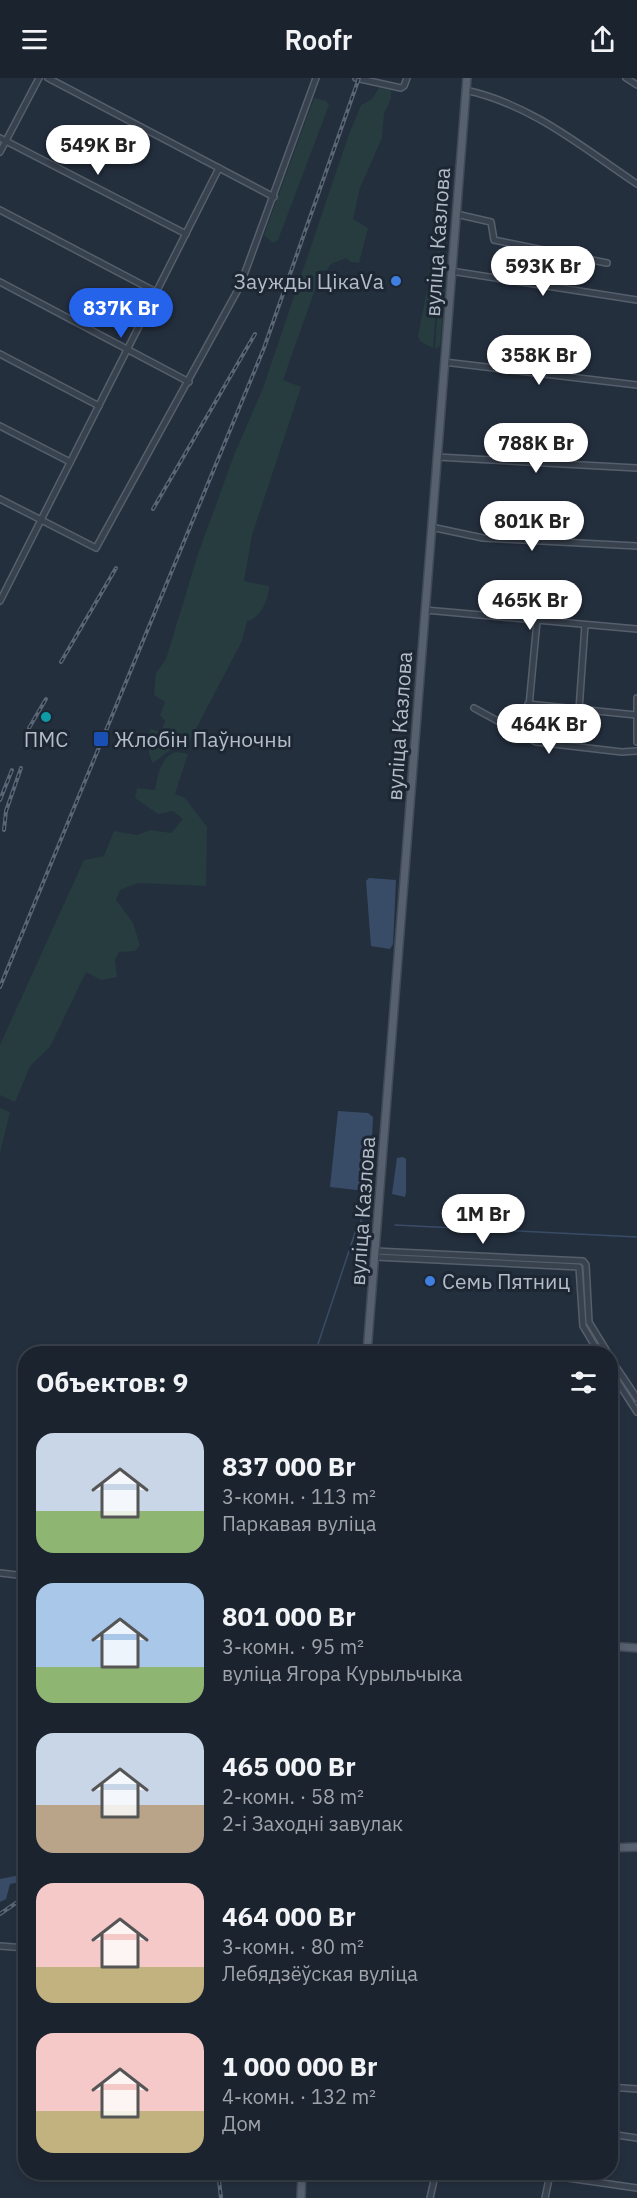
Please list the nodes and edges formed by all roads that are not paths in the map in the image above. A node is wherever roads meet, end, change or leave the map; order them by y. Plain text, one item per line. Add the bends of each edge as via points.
1 (39, 78) edge
2 (48, 78) edge
3 (316, 78) edge
4 (356, 78) edge
5 (407, 78) edge
6 (461, 78) edge
7 (467, 78) edge
8 (626, 78) edge
9 (637, 85) edge
10 (465, 90) junction
11 (464, 102) junction
12 (3, 139) edge
13 (0, 152) edge
14 (219, 168) junction
15 (637, 184) edge
16 (274, 197) junction
17 (0, 210) edge
18 (456, 214) junction
19 (186, 234) junction
20 (607, 263) dead end
21 (451, 271) junction
22 (0, 282) edge
23 (156, 292) junction
24 (637, 300) edge
25 (129, 349) junction
26 (0, 354) edge
27 (444, 362) junction
28 (189, 382) junction
29 (637, 385) edge
30 (99, 406) junction
31 (0, 426) edge
32 (437, 457) junction
33 (70, 462) junction
34 (637, 468) edge
35 (0, 499) edge
36 (41, 519) junction
37 (431, 527) junction
38 (637, 546) edge
39 (0, 601) edge
40 (425, 610) junction
41 (537, 621) junction
42 (585, 625) junction
43 (637, 629) edge
44 (637, 698) edge
45 (528, 704) junction
46 (474, 708) dead end
47 (579, 710) junction
48 (636, 715) edge
49 (526, 738) junction
50 (637, 742) edge
51 (637, 751) edge
52 (375, 1254) junction
53 (368, 1346) edge
54 (595, 1346) edge
55 (604, 1346) edge
56 (618, 1370) edge
57 (618, 1382) edge
58 (637, 1398) edge
59 (637, 1412) edge
60 (0, 1572) edge
61 (18, 1575) edge
62 (618, 1647) edge
63 (637, 1648) edge
64 (637, 1847) edge
65 (618, 1848) edge
66 (0, 1946) edge
67 (18, 1947) edge
68 (618, 2088) edge
69 (637, 2089) edge
70 (618, 2135) edge
71 (637, 2138) edge
72 (302, 2180) edge
73 (434, 2180) edge
74 (549, 2180) edge
75 (587, 2180) edge
76 (637, 2188) edge
77 (301, 2198) edge
78 (430, 2198) edge
79 (545, 2198) edge

1 - 12 street
2 - 14 street
3 - 16 street
4 - 5 street via 401,88
6 - 11 main road
7 - 10 main road
8 - 9 street
10 - 11 main road
10 - 15 street via 506,101 557,128
11 - 18 main road, вуліца Казлова
12 - 13 street
12 - 19 street
14 - 16 street
14 - 19 street
16 - 28 street via 240,286
17 - 23 street
18 - 20 street via 491,222 494,240
18 - 21 main road, вуліца Казлова
19 - 23 street
21 - 24 street
21 - 27 main road, вуліца Казлова
22 - 25 street
23 - 25 street
25 - 28 street
25 - 30 street
26 - 30 street
27 - 29 street
27 - 32 main road, вуліца Казлова
28 - 36 street via 96,548
30 - 33 street
31 - 33 street
32 - 34 street
32 - 37 main road, вуліца Казлова
33 - 36 street
35 - 36 street
36 - 39 street
37 - 38 street via 483,538
37 - 40 main road, вуліца Казлова
40 - 41 street
40 - 52 main road, вуліца Казлова
41 - 42 street
41 - 45 street
42 - 43 street
42 - 47 street
44 - 48 street
45 - 47 street
45 - 49 street
46 - 49 street
47 - 48 street
48 - 50 street
49 - 51 street
52 - 53 main road, вуліца Казлова
52 - 54 street via 579,1267 583,1326
52 - 55 street via 583,1262 589,1322
56 - 58 street
57 - 59 street
60 - 61 street
62 - 63 main road
64 - 65 main road
66 - 67 street
68 - 69 street
70 - 71 street
72 - 77 main road
73 - 78 street
74 - 79 street
75 - 76 street

